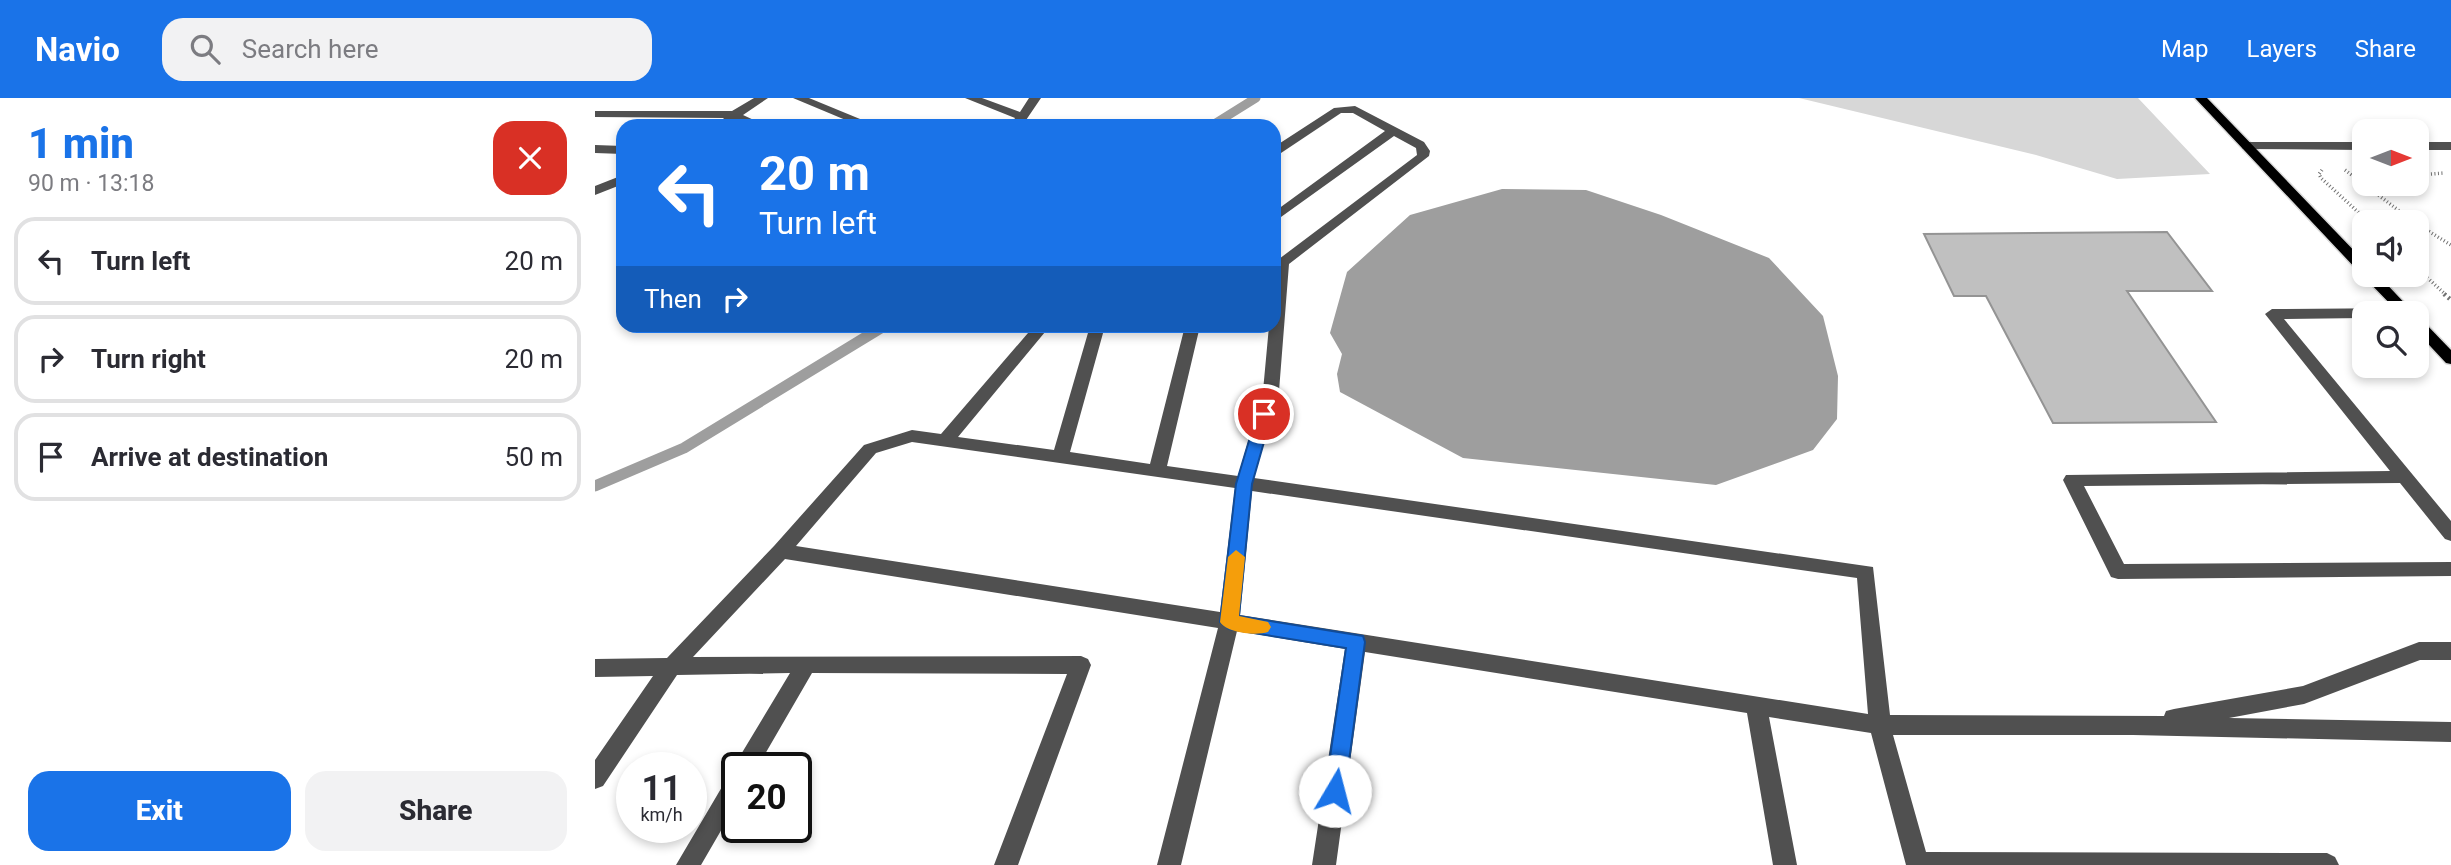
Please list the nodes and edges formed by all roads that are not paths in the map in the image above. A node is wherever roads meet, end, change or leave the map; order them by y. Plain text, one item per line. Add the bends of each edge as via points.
1 (762, 98) edge
2 (799, 98) edge
3 (971, 98) edge
4 (1035, 98) edge
5 (2201, 98) edge
6 (595, 114) edge
7 (734, 115) junction
8 (727, 119) edge
9 (744, 119) edge
10 (853, 119) edge
11 (1013, 119) edge
12 (1021, 119) edge
13 (1394, 130) junction
14 (2247, 146) junction
15 (2352, 146) edge
16 (2429, 146) edge
17 (2451, 146) edge
18 (1281, 147) edge
19 (595, 149) edge
20 (616, 150) edge
21 (616, 182) edge
22 (595, 191) edge
23 (1281, 213) edge
24 (2352, 256) edge
25 (1281, 267) edge
26 (2382, 287) edge
27 (2395, 301) edge
28 (2352, 313) edge
29 (1036, 333) edge
30 (1096, 333) edge
31 (1191, 333) edge
32 (1274, 333) edge
33 (2429, 336) edge
34 (2451, 359) edge
35 (945, 441) junction
36 (1060, 457) junction
37 (1157, 471) junction
38 (2405, 477) junction
39 (1244, 484) junction
40 (2451, 534) edge
41 (781, 551) junction
42 (2451, 569) edge
43 (1229, 622) junction
44 (1356, 642) junction
45 (2451, 651) edge
46 (806, 664) junction
47 (595, 668) edge
48 (670, 668) junction
49 (1756, 705) junction
50 (1880, 725) junction
51 (2133, 725) junction
52 (2451, 732) edge
53 (754, 752) edge
54 (595, 779) edge
55 (721, 809) edge
56 (1918, 864) edge
57 (688, 865) edge
58 (1006, 865) edge
59 (1169, 865) edge
60 (1324, 865) edge
61 (1785, 865) edge
62 (2327, 865) edge

1 - 7 lane
2 - 10 lane
3 - 11 lane
4 - 12 lane
5 - 14 main road
6 - 7 lane
7 - 8 lane
7 - 9 lane
13 - 18 lane via 1355,109 1338,110
13 - 23 lane
13 - 25 lane via 1420,145 1423,156
14 - 15 lane
14 - 24 main road
16 - 17 lane
19 - 20 lane
21 - 22 lane
26 - 27 main road
28 - 38 lane via 2272,314
29 - 35 lane
30 - 36 lane
31 - 37 lane
32 - 39 lane via 1271,391
33 - 34 main road
35 - 36 lane
35 - 41 lane via 912,436 870,449
36 - 37 lane
37 - 39 lane
38 - 40 lane
38 - 42 lane via 2072,481 2118,572
39 - 43 lane
39 - 50 lane via 1866,572
41 - 43 lane
41 - 48 lane
43 - 44 lane
43 - 59 lane
44 - 49 lane
44 - 60 lane
45 - 51 lane via 2419,652 2304,695
46 - 48 lane
46 - 53 lane
46 - 58 lane via 1081,664
47 - 48 lane
48 - 54 lane
49 - 50 lane
49 - 61 lane
50 - 51 lane
50 - 56 lane
51 - 52 lane
55 - 57 lane
56 - 62 lane

